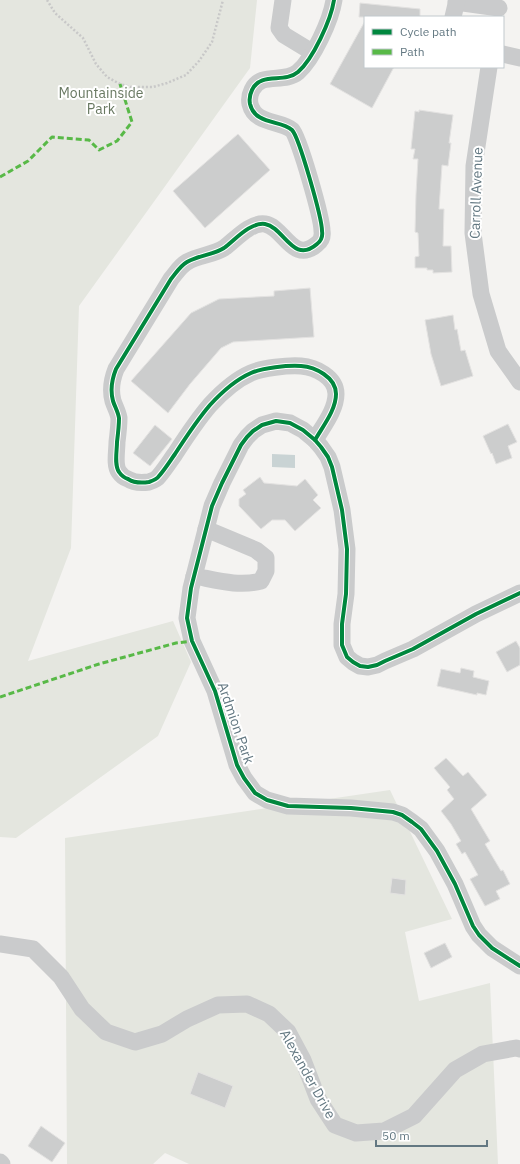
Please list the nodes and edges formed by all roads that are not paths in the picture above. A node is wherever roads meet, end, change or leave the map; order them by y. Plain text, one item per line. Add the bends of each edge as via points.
1 (283, 0) edge
2 (334, 0) edge
3 (456, 6) edge
4 (499, 8) edge
5 (312, 52) junction
6 (504, 54) edge
7 (520, 58) edge
8 (489, 68) edge
9 (520, 382) edge
10 (315, 440) junction
11 (206, 529) junction
12 (194, 576) junction
13 (520, 593) edge
14 (0, 944) edge
15 (520, 966) edge
16 (520, 1049) edge

1 - 5 street via 279,28 284,35
2 - 5 street via 328,22
3 - 4 street
5 - 10 street via 293,76 259,82 253,88 250,104 260,118 288,127 294,134 319,214 322,239 311,248 301,250 294,248 271,226 258,224 216,252 186,262 171,280 116,369 112,382 113,399 119,416 116,462 118,472 130,481 148,482 158,478 211,405 242,378 262,370 302,366 321,373 334,383 335,403
6 - 7 street
8 - 9 street, Carroll Avenue via 474,166 473,233 480,294 498,351
10 - 11 street, Ardmion Park via 295,425 283,422 268,423 253,430 241,445 222,483
10 - 13 street, Ardmion Park via 332,467 342,510 347,549 342,645 347,657 353,662 368,667 377,665
11 - 12 street, Ardmion Park
11 - 12 street via 256,550 266,558 266,571 260,581 250,583 227,583
12 - 15 street, Ardmion Park via 188,618 192,641 215,691 237,765 255,793 267,800 288,806 351,808 402,815 421,829 437,851 479,935 492,948
14 - 16 street, Alexander Drive via 33,949 62,976 82,1008 106,1032 135,1042 162,1034 186,1019 218,1005 247,1004 269,1014 288,1032 303,1060 318,1099 335,1125 356,1133 384,1130 414,1116 455,1070 483,1054

